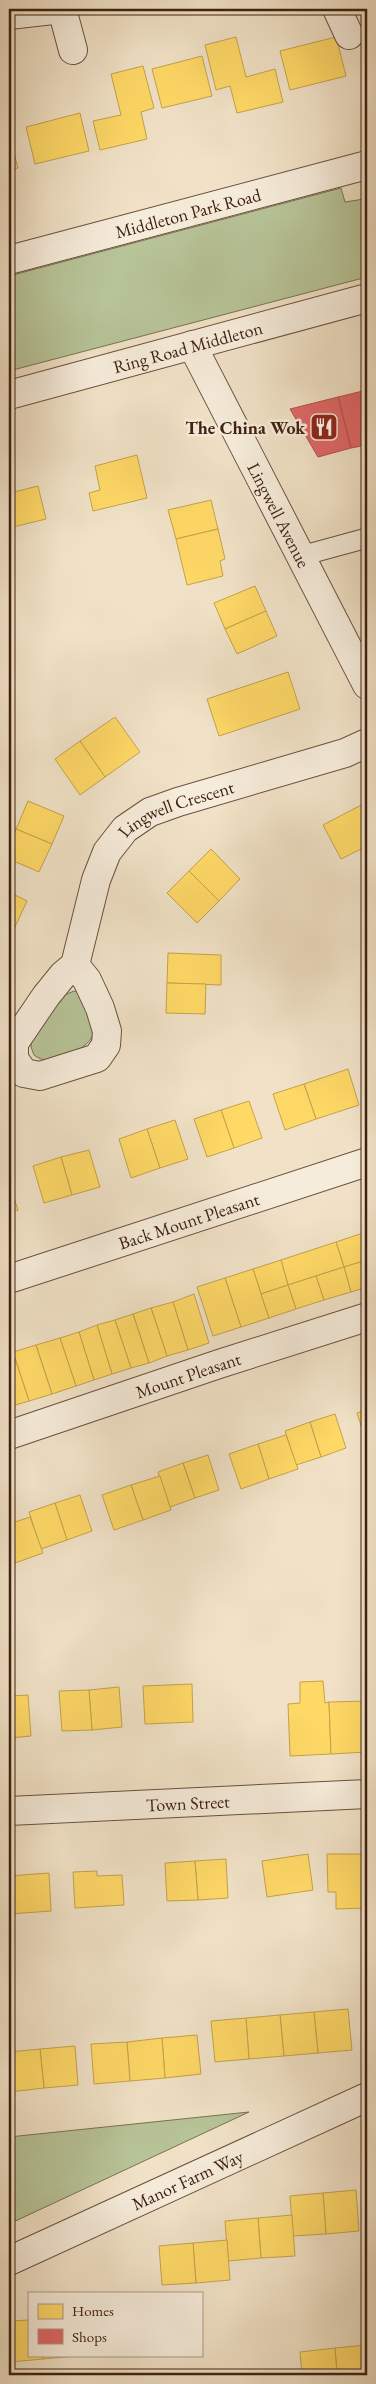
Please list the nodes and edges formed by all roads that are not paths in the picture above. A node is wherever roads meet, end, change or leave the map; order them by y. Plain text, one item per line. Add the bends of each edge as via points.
1 (337, 9) edge
2 (9, 15) edge
3 (349, 35) dead end
4 (73, 50) dead end
5 (367, 165) edge
6 (9, 260) edge
7 (367, 298) edge
8 (192, 345) junction
9 (9, 395) edge
10 (367, 538) edge
11 (301, 556) junction
12 (367, 685) edge
13 (367, 743) edge
14 (75, 965) dead end
15 (367, 1162) edge
16 (9, 1279) edge
17 (367, 1317) edge
18 (9, 1435) edge
19 (367, 1794) edge
20 (9, 1811) edge
21 (367, 2097) edge
22 (9, 2261) edge

1 - 3 street
2 - 4 street via 62,9
5 - 6 street, Middleton Park Road
7 - 8 street, Ring Road Middleton
8 - 9 street, Ring Road Middleton
8 - 11 street, Lingwell Avenue
10 - 11 lane
11 - 12 street, Lingwell Avenue
13 - 14 street, Lingwell Crescent via 345,753 178,802 150,812 125,829 107,852 96,880
15 - 16 street, Back Mount Pleasant
17 - 18 street, Mount Pleasant
19 - 20 street, Town Street
21 - 22 street, Manor Farm Way

